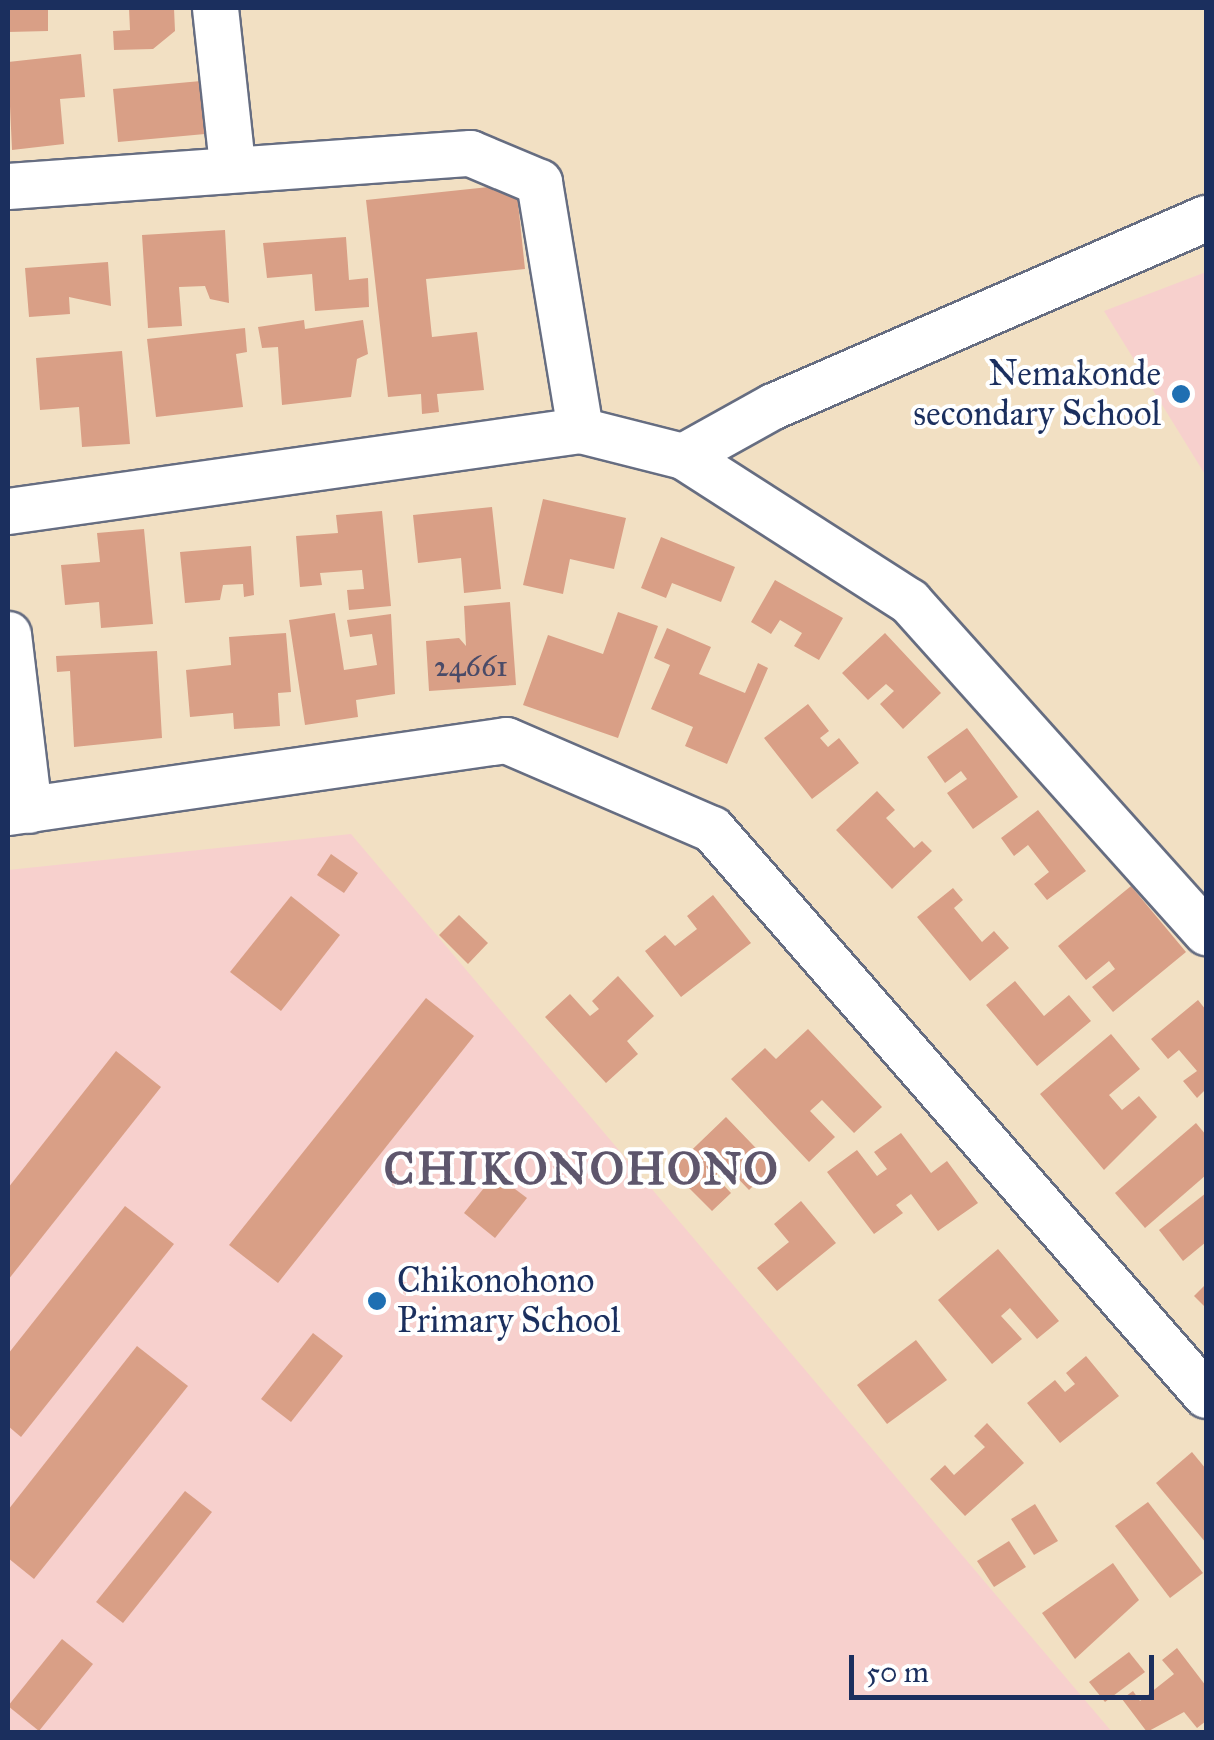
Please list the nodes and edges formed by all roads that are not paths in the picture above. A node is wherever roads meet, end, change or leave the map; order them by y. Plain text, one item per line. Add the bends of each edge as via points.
1 (215, 8) edge
2 (232, 165) junction
3 (8, 186) edge
4 (1206, 218) edge
5 (580, 430) junction
6 (683, 456) junction
7 (8, 510) edge
8 (8, 634) edge
9 (18, 811) edge
10 (1206, 932) edge
11 (1206, 1395) edge

1 - 2 street
2 - 3 street
2 - 5 street via 470,153 540,182
4 - 6 street via 773,406
5 - 6 street
5 - 7 street
6 - 10 street via 909,601
8 - 9 street
9 - 11 street via 506,740 712,829

